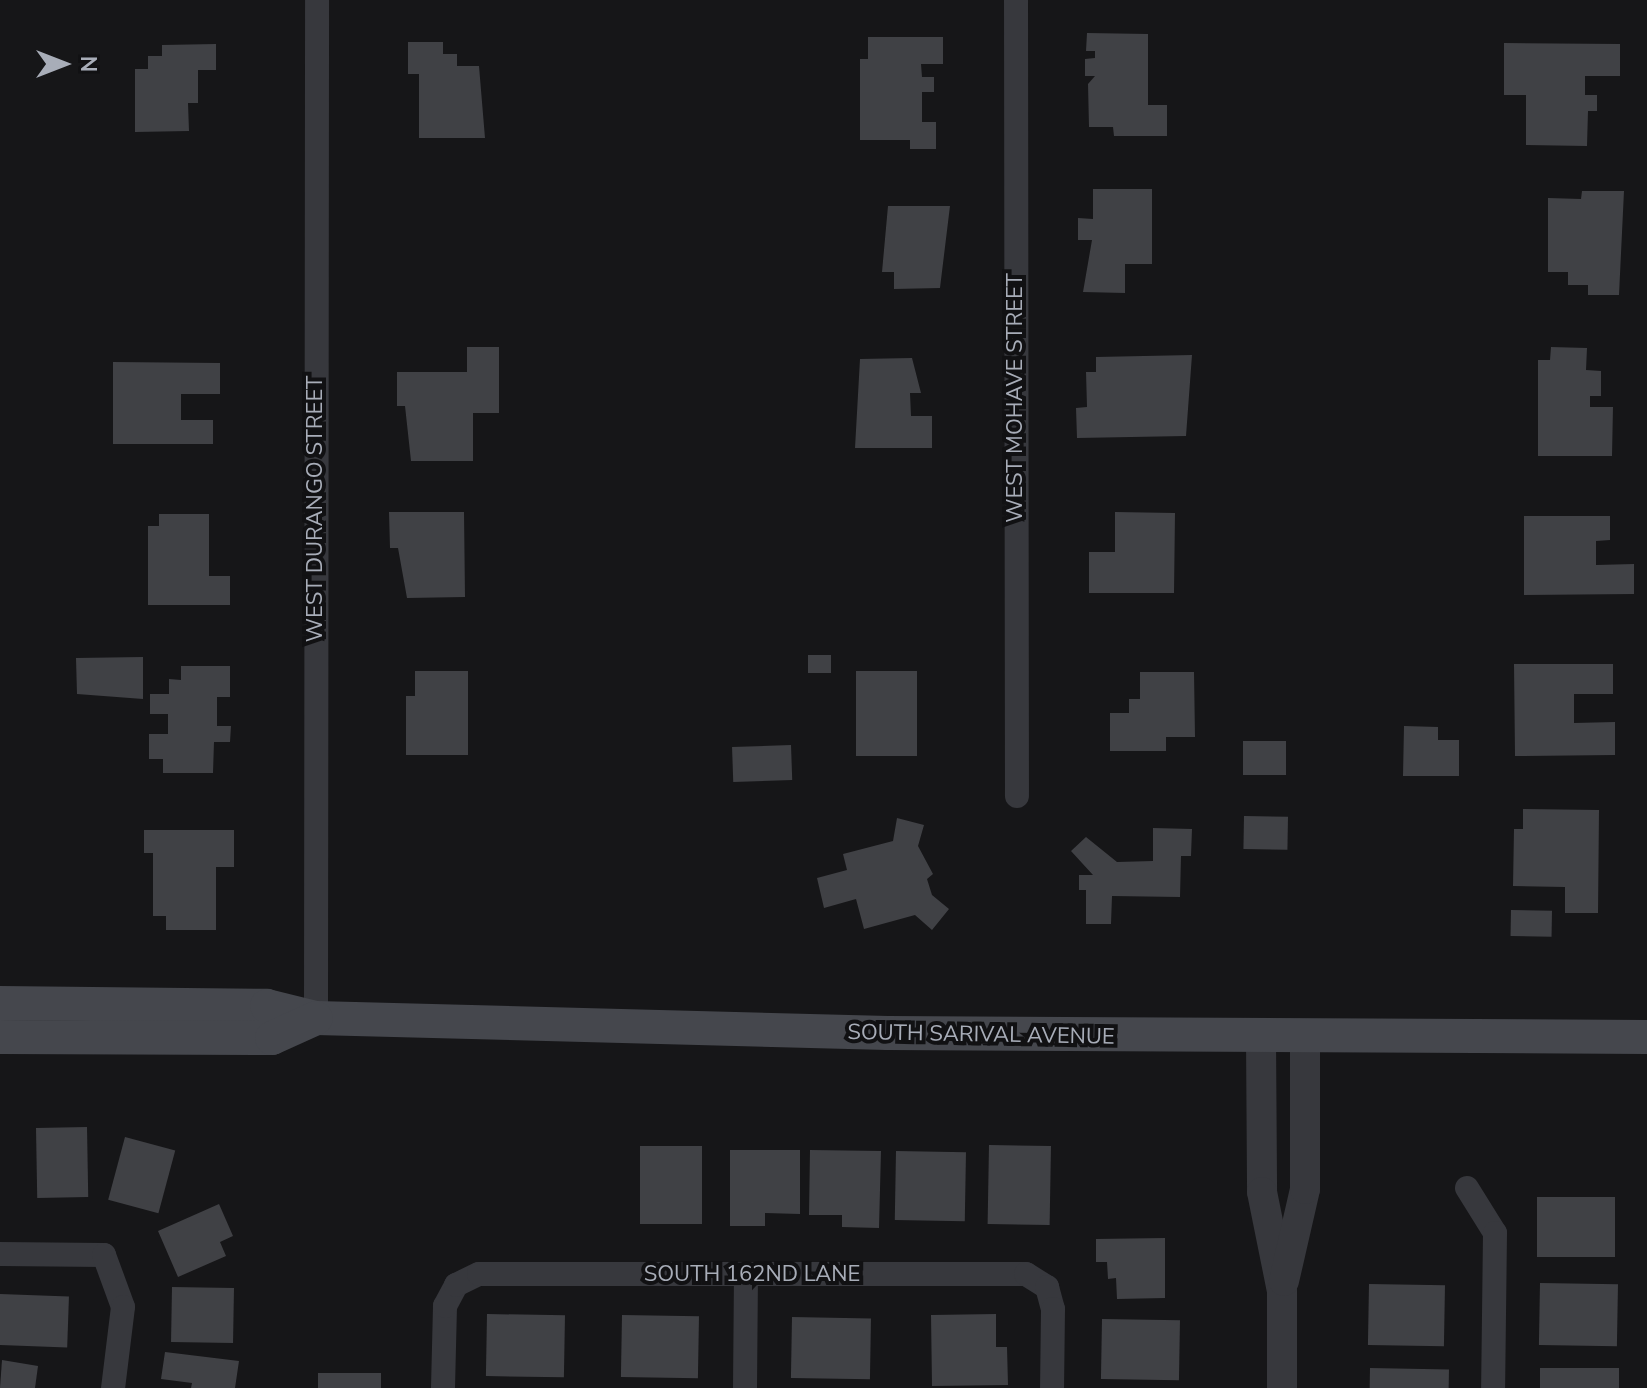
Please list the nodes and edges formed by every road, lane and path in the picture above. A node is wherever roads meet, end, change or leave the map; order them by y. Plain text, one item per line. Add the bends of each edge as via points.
1 (317, 0) edge
2 (1016, 0) edge
3 (1017, 796) dead end
4 (0, 1003) edge
5 (316, 1018) junction
6 (0, 1037) edge
7 (1647, 1037) edge
8 (1261, 1038) junction
9 (1305, 1039) junction
10 (1467, 1188) dead end
11 (0, 1254) edge
12 (746, 1276) junction
13 (1282, 1291) junction
14 (113, 1388) edge
15 (443, 1388) edge
16 (745, 1388) edge
17 (1052, 1388) edge
18 (1282, 1388) edge
19 (1493, 1388) edge

1 - 5 street, WEST DURANGO STREET
2 - 3 street, WEST MOHAVE STREET
4 - 5 main road, SOUTH SARIVAL AVENUE via 267,1006
5 - 6 main road, SOUTH SARIVAL AVENUE via 272,1038
5 - 8 main road, SOUTH SARIVAL AVENUE
7 - 9 main road, SOUTH SARIVAL AVENUE
8 - 9 main road, SOUTH SARIVAL AVENUE
8 - 13 street via 1262,1192
9 - 13 street via 1305,1189
10 - 19 street via 1495,1233
11 - 14 street via 104,1255 123,1307
12 - 15 street, SOUTH 162ND LANE via 479,1274 456,1285 445,1306
12 - 16 street
12 - 17 street, SOUTH 162ND LANE via 1026,1274 1047,1287 1053,1309
13 - 18 street

